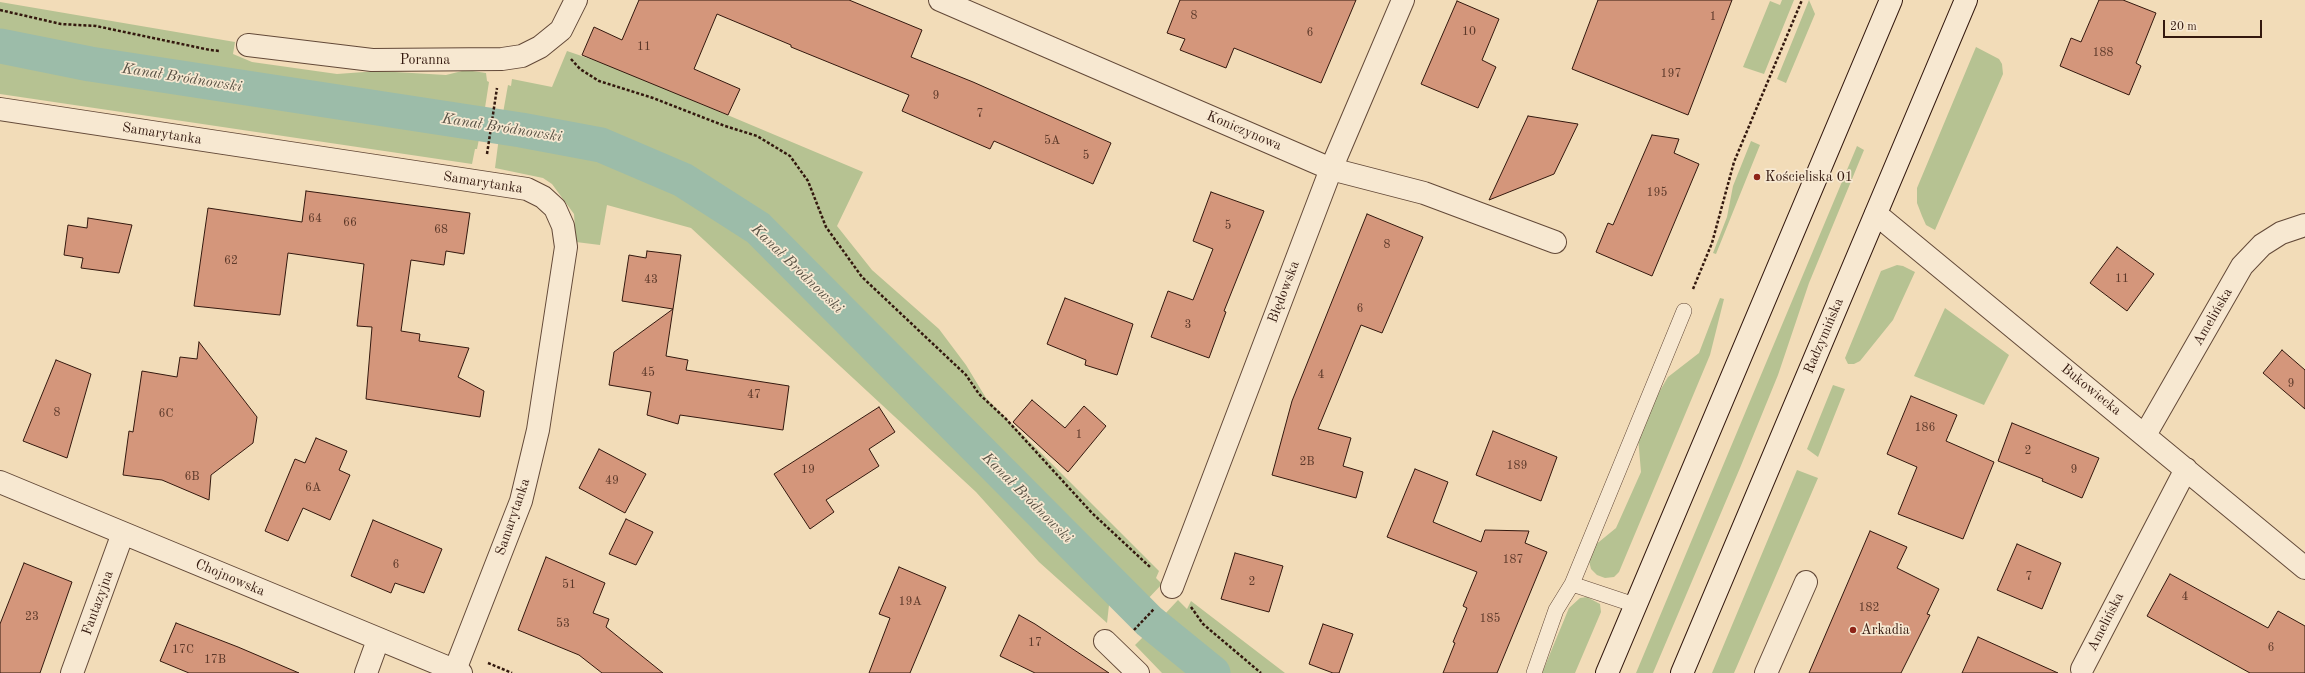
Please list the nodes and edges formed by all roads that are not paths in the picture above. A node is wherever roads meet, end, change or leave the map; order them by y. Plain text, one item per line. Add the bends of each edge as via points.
1 (576, 0) edge
2 (940, 0) edge
3 (1403, 0) edge
4 (1891, 0) edge
5 (1966, 0) edge
6 (248, 45) road end
7 (0, 109) edge
8 (1331, 169) junction
9 (1876, 214) junction
10 (2305, 225) edge
11 (1555, 242) dead end
12 (1684, 311) road end
13 (2145, 435) junction
14 (2186, 469) junction
15 (0, 482) edge
16 (123, 533) junction
17 (2305, 568) edge
18 (1806, 582) dead end
19 (1572, 584) junction
20 (1166, 595) road end
21 (1635, 605) junction
22 (378, 640) junction
23 (1105, 641) dead end
24 (2082, 669) dead end
25 (458, 672) edge
26 (72, 673) edge
27 (366, 673) edge
28 (1138, 673) edge
29 (1534, 673) edge
30 (1606, 673) edge
31 (1682, 673) edge
32 (1766, 673) edge

1 - 6 street, Poranna via 561,30 540,47 522,56 502,59 372,60
2 - 8 street, Koniczynowa
3 - 8 street, Błędowska
4 - 21 street
5 - 9 street, Radzymińska
7 - 25 street, Samarytanka via 527,189 543,197 555,208 563,226 566,247 538,430 521,501
8 - 11 street, Koniczynowa via 1424,193
8 - 20 street, Błędowska
9 - 13 street, Bukowiecka
9 - 31 street, Radzymińska
10 - 13 street, Amelińska via 2262,245 2242,266
12 - 19 lane
13 - 14 street, Bukowiecka
14 - 17 street, Bukowiecka
14 - 24 street, Amelińska
15 - 16 street, Chojnowska
16 - 22 street, Chojnowska
16 - 26 street, Fantazyjna
18 - 32 street
19 - 21 lane
19 - 29 lane via 1556,610
21 - 30 street
22 - 25 street, Chojnowska
22 - 27 street
23 - 28 street

